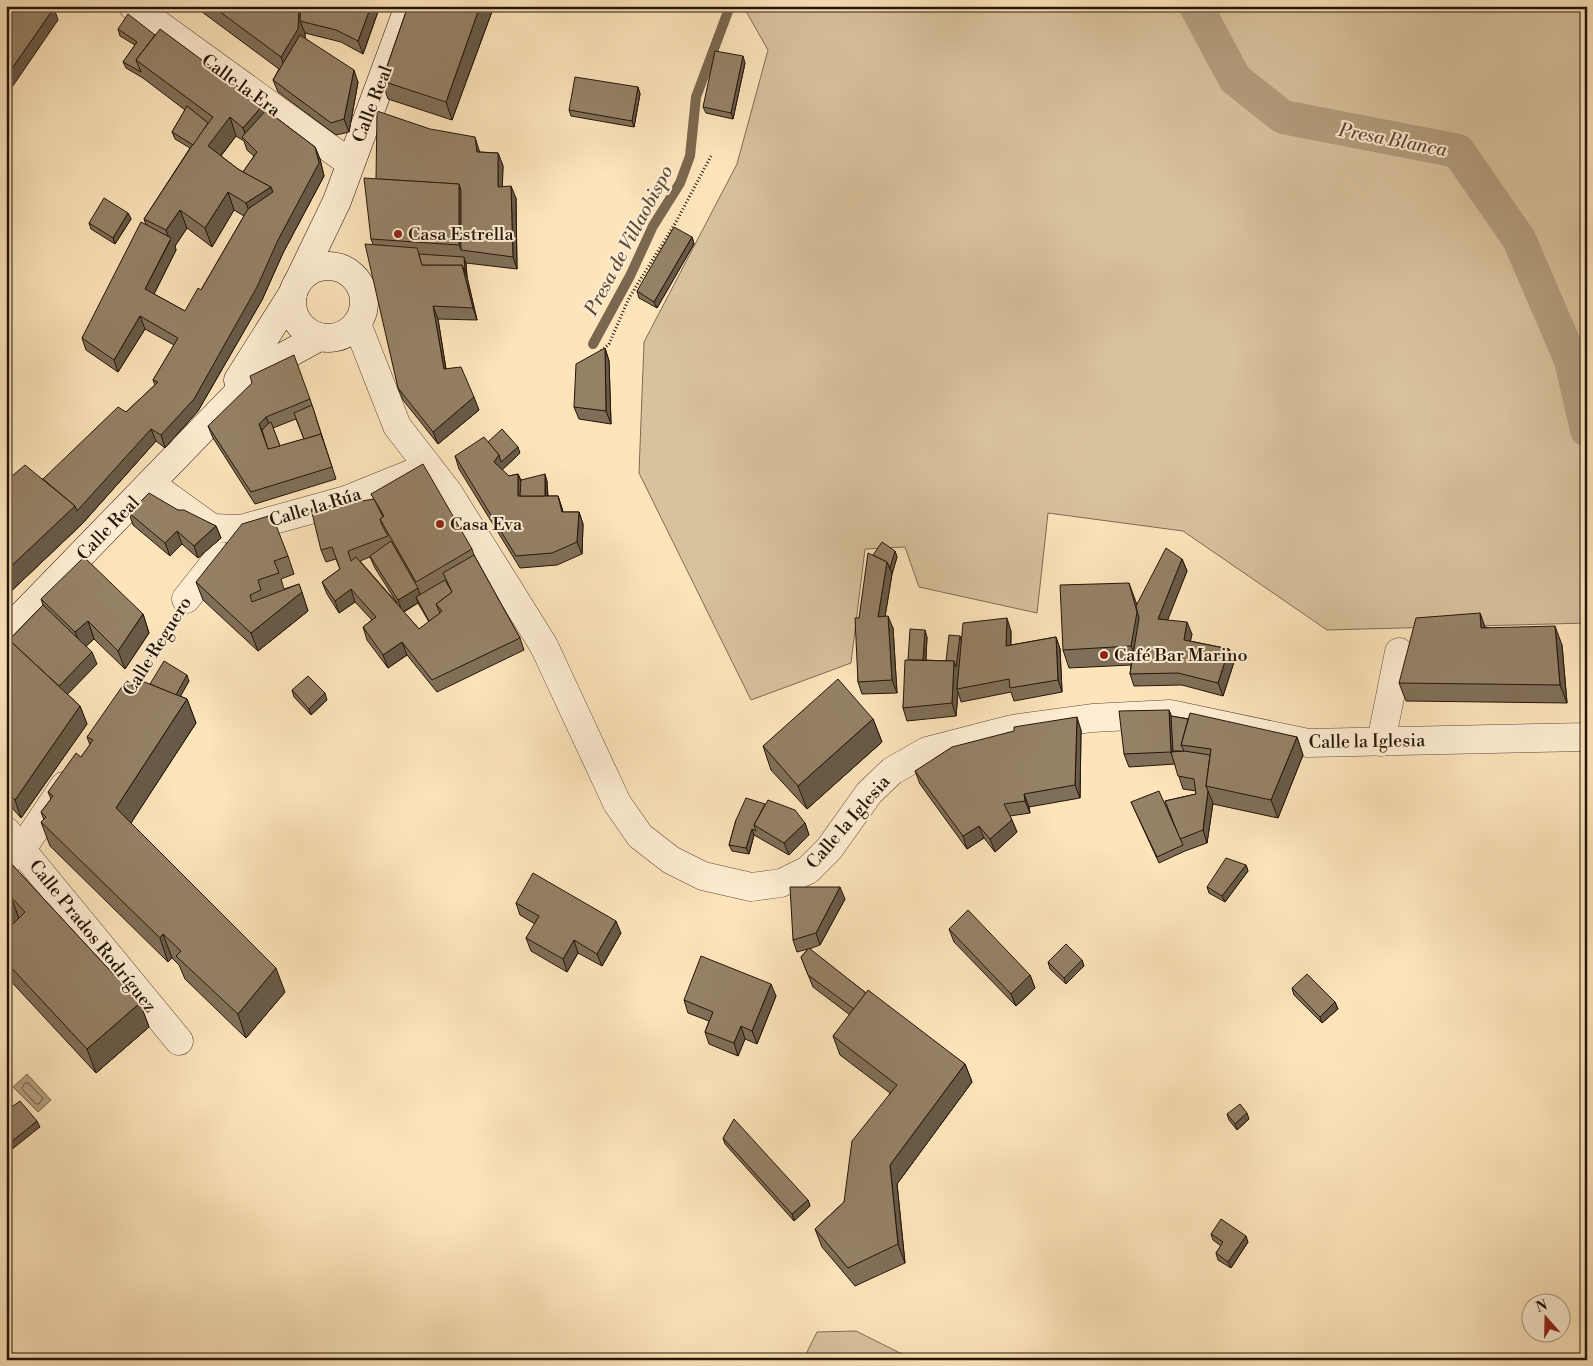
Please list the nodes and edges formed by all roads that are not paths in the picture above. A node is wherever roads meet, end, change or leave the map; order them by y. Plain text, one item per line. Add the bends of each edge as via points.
1 (133, 6) edge
2 (408, 6) edge
3 (350, 163) junction
4 (337, 201) junction
5 (350, 273) junction
6 (296, 287) junction
7 (357, 324) junction
8 (319, 337) junction
9 (208, 424) junction
10 (430, 467) junction
11 (151, 484) junction
12 (242, 529) junction
13 (186, 599) road end
14 (6, 632) edge
15 (1399, 652) dead end
16 (1587, 737) edge
17 (1381, 742) junction
18 (76, 768) edge
19 (11, 847) edge
20 (179, 1042) dead end

1 - 3 street, Calle la Era
2 - 3 street, Calle Real
3 - 4 street, Calle Real
4 - 5 street, Calle Real via 336,234
4 - 6 street, Calle Real
5 - 6 street via 328,265 307,272
5 - 7 street via 363,291 363,314
6 - 8 street via 291,304 300,325
6 - 9 street, Calle Real
7 - 8 street via 340,336
7 - 10 street, Calle la Iglesia via 398,426 408,443
8 - 9 street, Calle Real via 261,369
9 - 11 street, Calle Real
10 - 12 street, Calle la Rúa via 346,500
10 - 17 street, Calle la Iglesia via 544,646 617,803 640,836 671,860 704,876 751,887 781,883 808,870 829,849 869,793 892,771 927,751 1012,729 1092,718 1170,714 1308,743
11 - 12 street, Calle la Rúa via 212,528
11 - 14 street, Calle Real
12 - 13 street, Calle Reguero
15 - 17 street
16 - 17 street, Calle la Iglesia
18 - 19 street
19 - 20 street, Calle Prados Rodríguez

